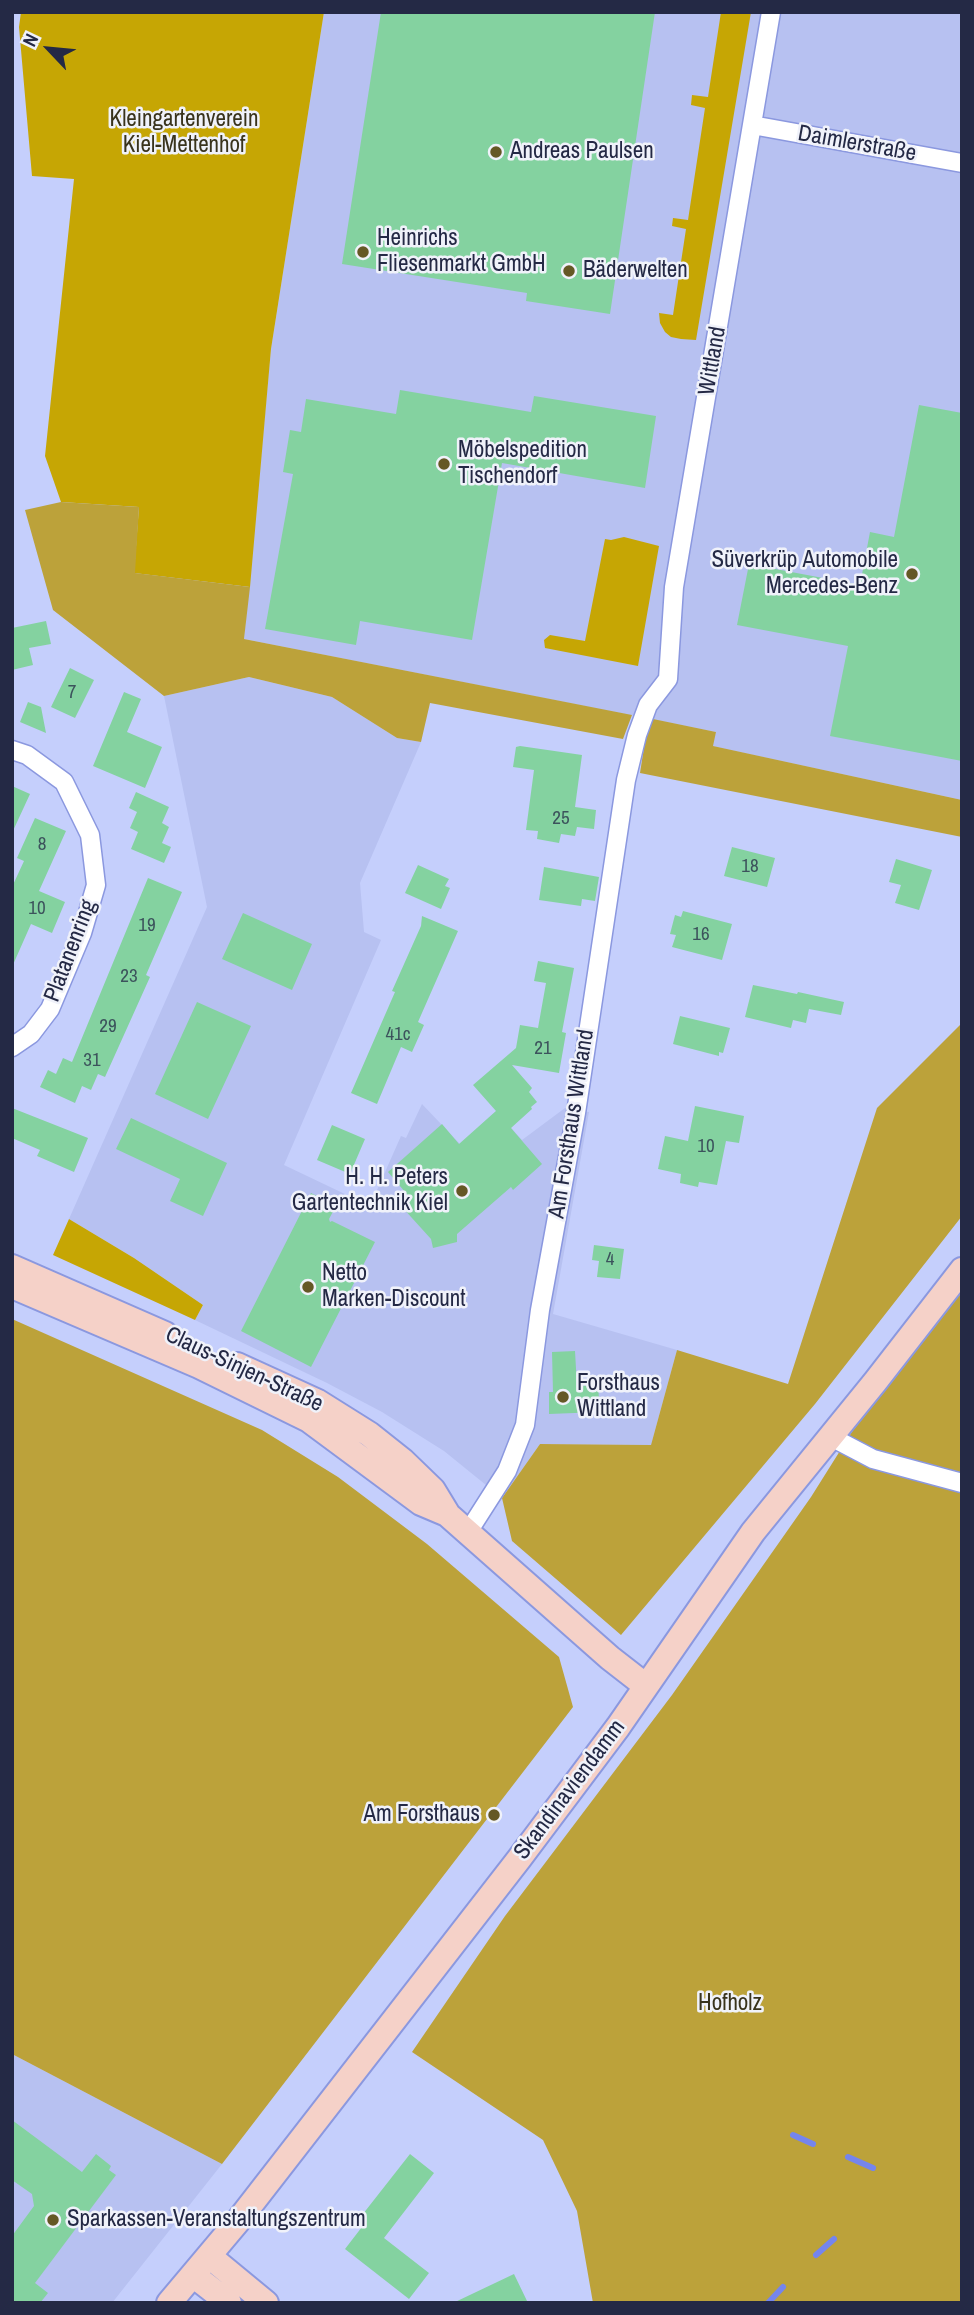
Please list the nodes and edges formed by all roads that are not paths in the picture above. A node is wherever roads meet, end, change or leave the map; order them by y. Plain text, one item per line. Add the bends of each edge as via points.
1 (771, 12) edge
2 (752, 125) junction
3 (962, 163) edge
4 (648, 705) joint
5 (12, 750) edge
6 (12, 1047) edge
7 (12, 1267) edge
8 (962, 1270) edge
9 (12, 1286) edge
10 (831, 1437) junction
11 (962, 1483) edge
12 (447, 1514) junction
13 (468, 1532) junction
14 (646, 1686) junction
15 (209, 2256) junction
16 (193, 2275) junction
17 (169, 2303) edge
18 (229, 2303) edge
19 (266, 2303) edge

1 - 2 street, Wittland
2 - 3 street, Daimlerstraße
2 - 4 street, Wittland via 674,587 668,679
4 - 13 street, Am Forsthaus Wittland via 626,780 525,1425 507,1471
5 - 6 street, Platanenring via 27,755 64,782 90,835 96,886 50,1009 31,1034
7 - 12 street, Claus-Sinjen-Straße via 318,1402 403,1461 433,1490
8 - 10 street, Skandinaviendamm
9 - 12 street, Claus-Sinjen-Straße via 199,1366 309,1420 421,1503
10 - 11 street via 873,1459
10 - 14 street, Skandinaviendamm via 753,1532
12 - 13 street, Claus-Sinjen-Straße
13 - 14 street, Claus-Sinjen-Straße
14 - 15 street, Skandinaviendamm via 519,1859
15 - 16 street, Skandinaviendamm
15 - 19 street
16 - 17 street, Skandinaviendamm
16 - 18 street

